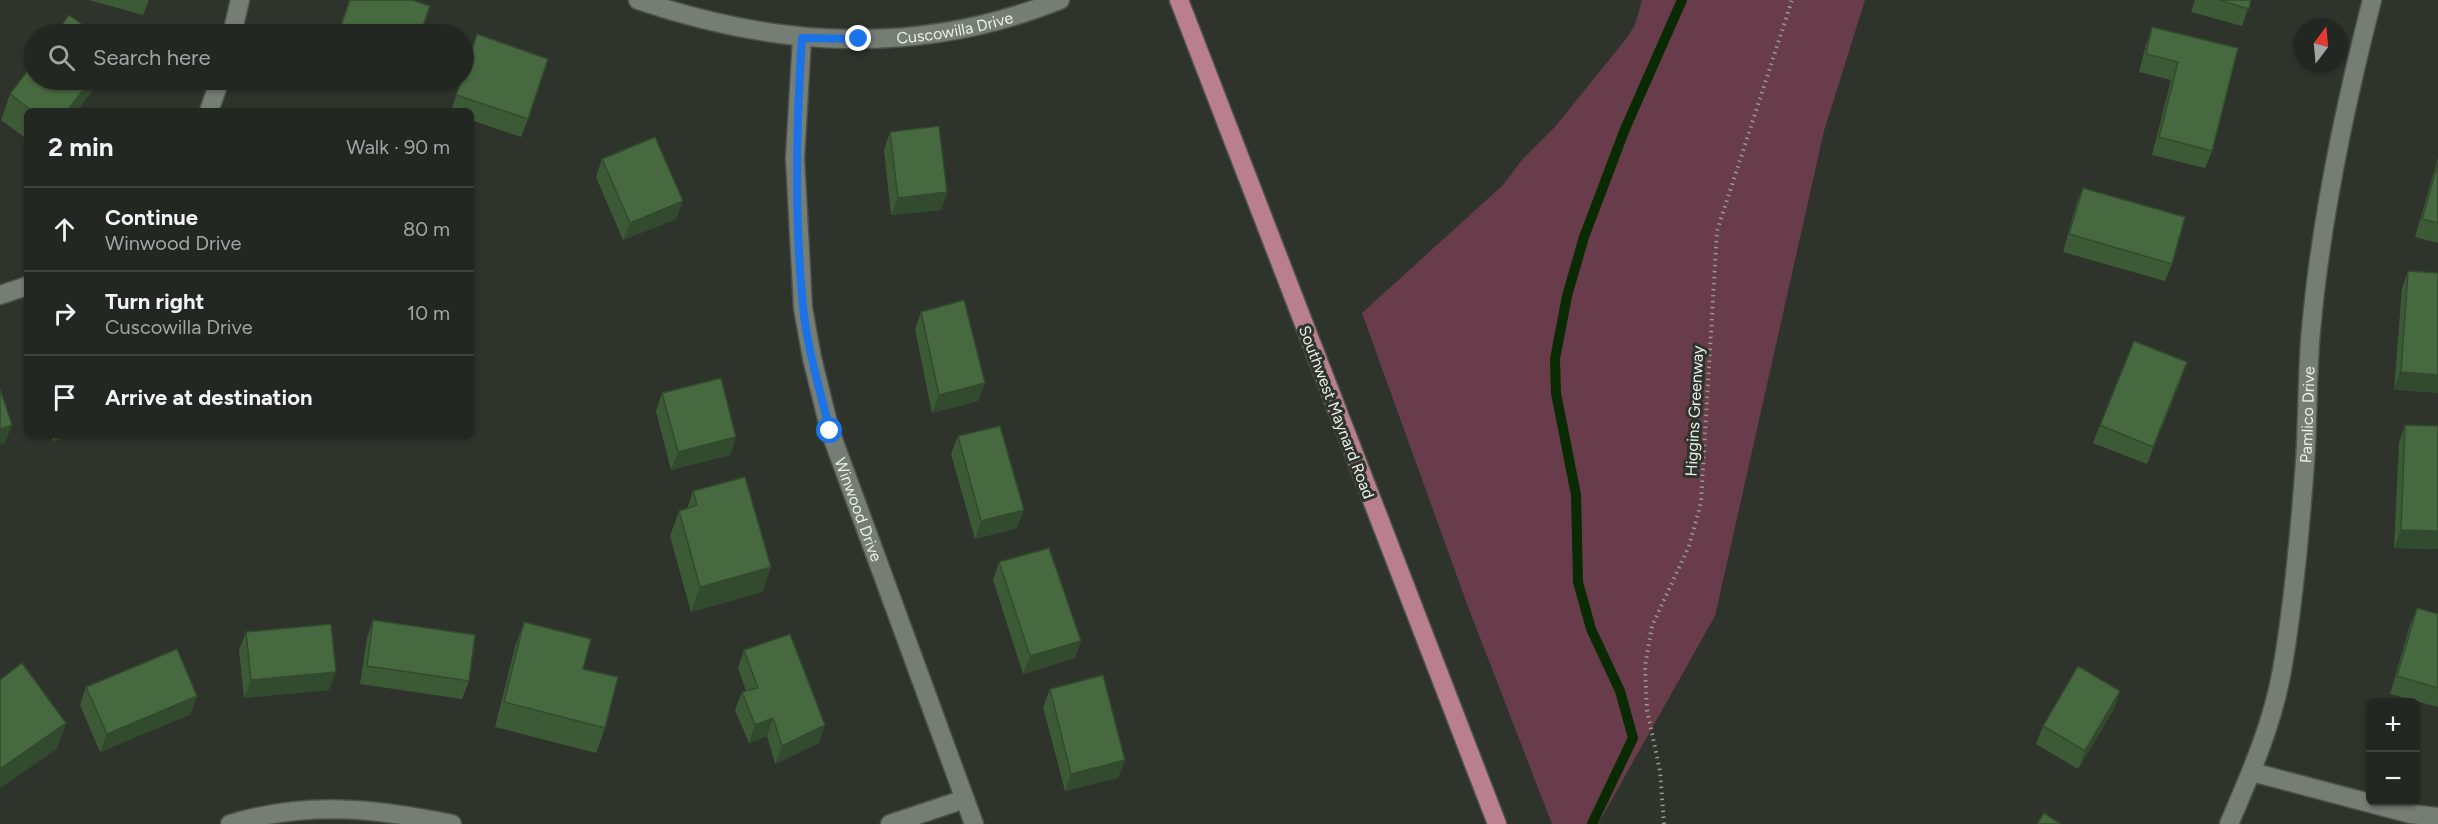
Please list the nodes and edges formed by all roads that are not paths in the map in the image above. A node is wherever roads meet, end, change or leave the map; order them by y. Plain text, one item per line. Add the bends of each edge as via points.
1 (240, 0) edge
2 (638, 0) edge
3 (1060, 0) edge
4 (1179, 0) edge
5 (2372, 0) edge
6 (234, 24) edge
7 (802, 38) junction
8 (216, 90) edge
9 (210, 108) edge
10 (24, 287) edge
11 (0, 295) edge
12 (2252, 772) junction
13 (965, 799) junction
14 (2438, 817) edge
15 (230, 824) edge
16 (452, 824) edge
17 (890, 824) edge
18 (974, 824) edge
19 (1497, 824) edge
20 (2229, 824) edge

1 - 6 street
2 - 7 street, Cuscowilla Drive via 688,17
3 - 7 street, Cuscowilla Drive via 1022,15 917,37
4 - 19 main road, Southwest Maynard Road
5 - 12 street, Pamlico Drive via 2324,215 2311,332 2299,529 2282,671
7 - 13 street, Winwood Drive via 795,158 803,308 812,357 837,452
8 - 9 street
10 - 11 street
12 - 14 street via 2410,814
12 - 20 street, Pamlico Drive
13 - 17 street
13 - 18 street, Winwood Drive
15 - 16 street via 286,811 344,808

